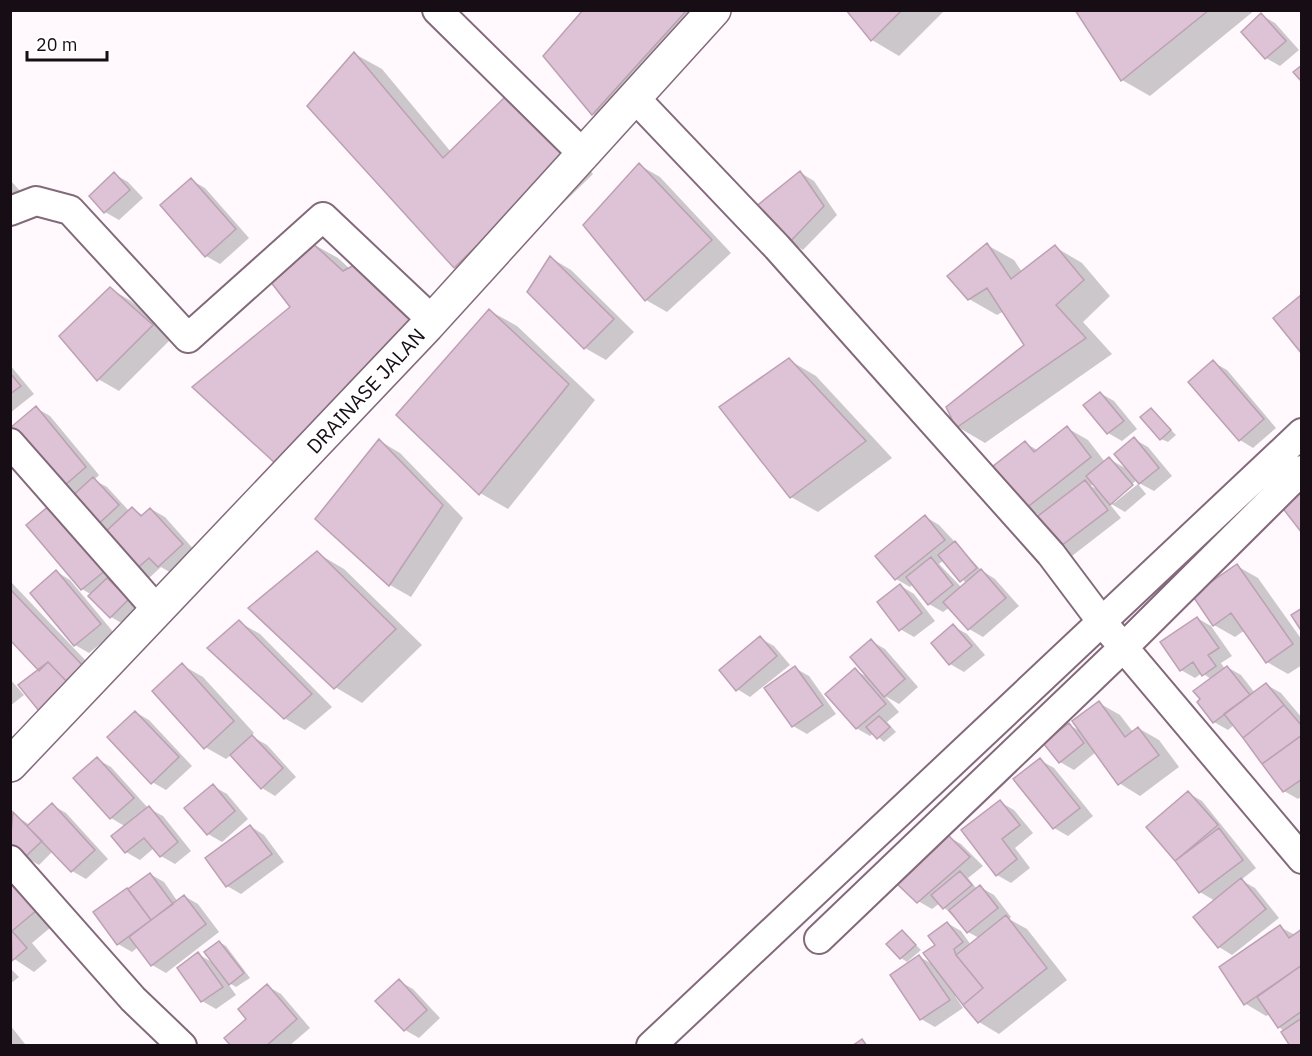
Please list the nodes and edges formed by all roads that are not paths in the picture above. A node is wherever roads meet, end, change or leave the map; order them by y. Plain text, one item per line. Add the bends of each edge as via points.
1 (437, 10) edge
2 (714, 10) edge
3 (634, 98) junction
4 (583, 154) junction
5 (10, 211) edge
6 (432, 320) junction
7 (1302, 433) edge
8 (10, 443) edge
9 (1302, 470) edge
10 (158, 611) junction
11 (1102, 622) junction
12 (1124, 647) junction
13 (10, 765) edge
14 (1302, 859) edge
15 (10, 860) edge
16 (819, 939) dead end
17 (182, 1046) edge
18 (651, 1046) edge

1 - 4 street
2 - 3 street, DRAINASE JALAN
3 - 4 street, DRAINASE JALAN
3 - 11 street via 800,273 1051,554
4 - 6 street, DRAINASE JALAN
5 - 6 street via 36,201 70,210 188,338 323,217
6 - 10 street, DRAINASE JALAN
7 - 11 street
8 - 10 street
9 - 12 street
10 - 13 street, DRAINASE JALAN
11 - 12 street
11 - 18 street
12 - 14 street
12 - 16 street
15 - 17 street via 133,999

